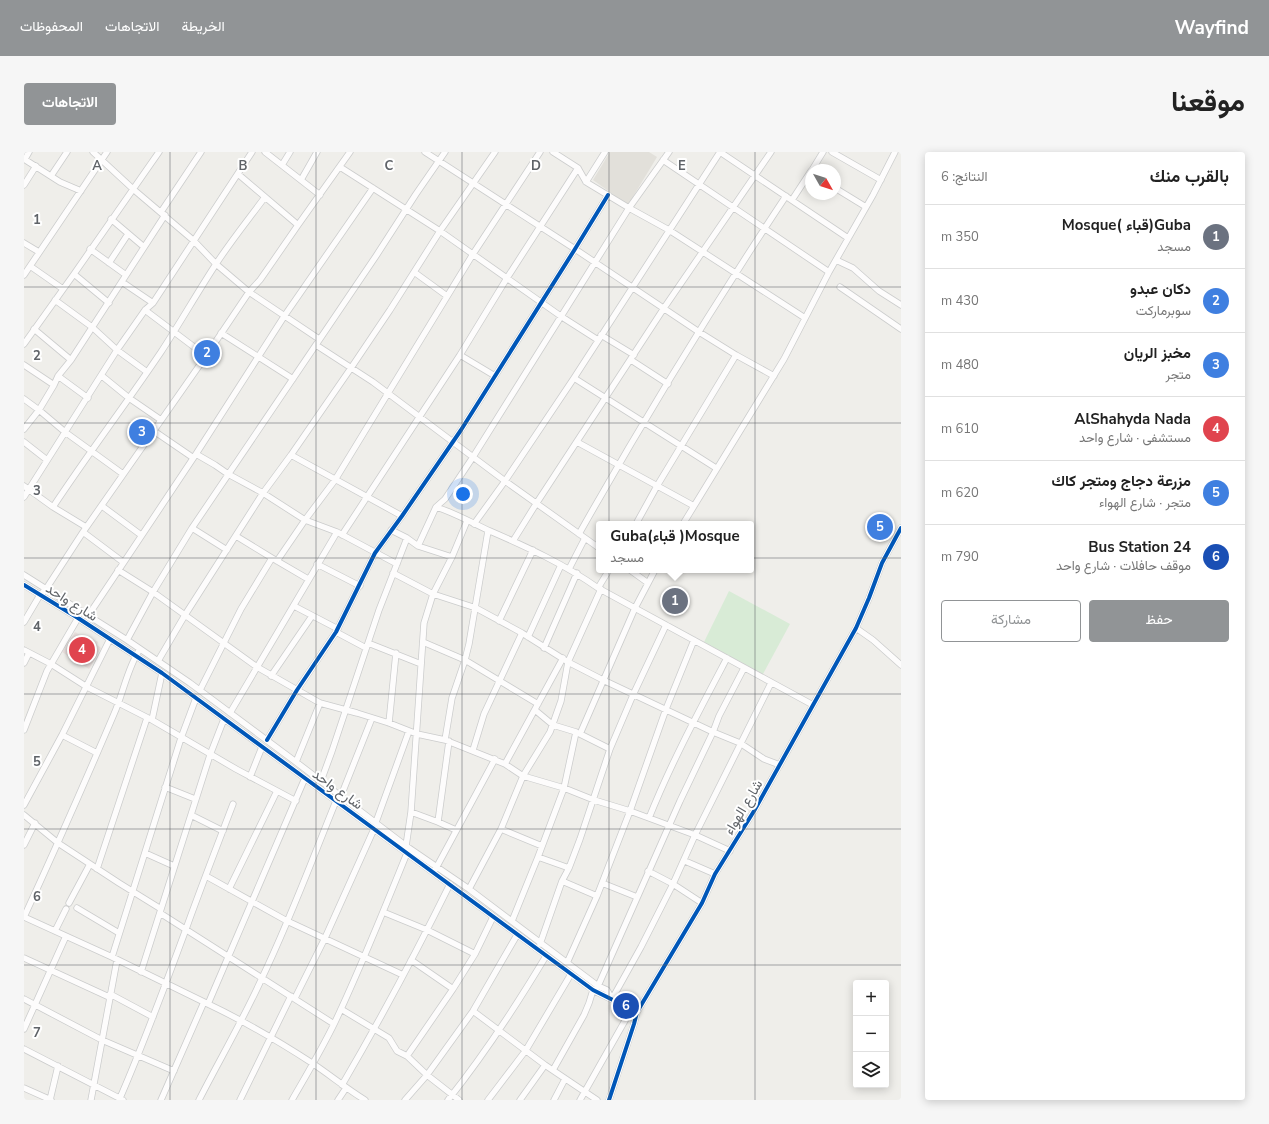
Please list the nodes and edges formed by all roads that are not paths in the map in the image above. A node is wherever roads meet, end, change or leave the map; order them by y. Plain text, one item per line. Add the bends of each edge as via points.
1 (29, 152) edge
2 (67, 152) edge
3 (92, 152) edge
4 (107, 152) edge
5 (159, 152) edge
6 (202, 152) edge
7 (252, 152) edge
8 (265, 152) edge
9 (290, 152) edge
10 (317, 152) edge
11 (350, 152) edge
12 (425, 152) edge
13 (445, 152) edge
14 (495, 152) edge
15 (540, 152) edge
16 (554, 152) edge
17 (605, 152) edge
18 (669, 152) edge
19 (720, 152) edge
20 (771, 152) edge
21 (823, 152) edge
22 (832, 152) edge
23 (894, 152) edge
24 (24, 159) edge
25 (663, 160) junction
26 (102, 161) junction
27 (439, 161) junction
28 (815, 164) edge
29 (282, 165) junction
30 (36, 166) junction
31 (340, 167) junction
32 (578, 168) junction
33 (238, 174) junction
34 (755, 175) junction
35 (51, 176) junction
36 (300, 180) junction
37 (805, 180) edge
38 (881, 180) junction
39 (473, 182) junction
40 (586, 182) junction
41 (24, 185) edge
42 (698, 185) junction
43 (373, 188) junction
44 (133, 189) junction
45 (81, 191) junction
46 (841, 192) edge
47 (320, 195) junction
48 (608, 196) junction
49 (786, 196) junction
50 (264, 197) junction
51 (792, 200) junction
52 (506, 203) junction
53 (733, 207) junction
54 (866, 207) junction
55 (406, 208) junction
56 (629, 208) junction
57 (163, 214) junction
58 (111, 219) junction
59 (298, 225) junction
60 (540, 226) junction
61 (765, 228) junction
62 (669, 230) junction
63 (440, 231) junction
64 (128, 234) junction
65 (848, 238) junction
66 (193, 240) junction
67 (24, 243) edge
68 (144, 247) junction
69 (90, 249) junction
70 (575, 249) junction
71 (39, 252) junction
72 (703, 252) junction
73 (472, 254) junction
74 (836, 260) junction
75 (109, 263) junction
76 (596, 263) junction
77 (216, 264) junction
78 (30, 266) junction
79 (414, 272) junction
80 (829, 272) junction
81 (736, 273) junction
82 (74, 274) junction
83 (24, 275) edge
84 (126, 275) junction
85 (507, 278) junction
86 (122, 282) junction
87 (632, 287) junction
88 (840, 287) dead end
89 (62, 290) junction
90 (249, 292) junction
91 (447, 296) junction
92 (56, 300) junction
93 (541, 302) junction
94 (109, 303) junction
95 (152, 303) junction
96 (901, 305) edge
97 (664, 308) junction
98 (145, 310) junction
99 (285, 315) junction
100 (562, 317) junction
101 (805, 318) junction
102 (92, 327) junction
103 (34, 329) junction
104 (901, 329) edge
105 (174, 332) junction
106 (699, 332) junction
107 (221, 333) junction
108 (600, 337) junction
109 (319, 339) junction
110 (24, 344) edge
111 (316, 345) junction
112 (117, 350) junction
113 (460, 355) junction
114 (736, 355) junction
115 (206, 356) junction
116 (258, 357) junction
117 (633, 357) junction
118 (70, 360) junction
119 (24, 365) edge
120 (351, 368) junction
121 (147, 372) junction
122 (58, 376) junction
123 (102, 376) junction
124 (495, 376) junction
125 (774, 376) junction
126 (293, 378) junction
127 (574, 378) junction
128 (668, 384) junction
129 (54, 385) junction
130 (387, 393) junction
131 (88, 398) junction
132 (129, 398) junction
133 (605, 398) junction
134 (24, 399) edge
135 (39, 410) junction
136 (420, 417) junction
137 (161, 420) junction
138 (644, 422) junction
139 (24, 430) edge
140 (154, 431) junction
141 (65, 432) junction
142 (24, 442) edge
143 (453, 442) junction
144 (577, 442) junction
145 (681, 446) junction
146 (91, 450) junction
147 (291, 455) junction
148 (194, 456) junction
149 (474, 457) junction
150 (47, 460) junction
151 (618, 465) junction
152 (716, 468) junction
153 (123, 474) junction
154 (228, 474) junction
155 (335, 480) junction
156 (505, 481) junction
157 (657, 486) junction
158 (26, 488) edge
159 (263, 494) junction
160 (24, 497) edge
161 (368, 498) junction
162 (536, 504) junction
163 (102, 506) junction
164 (694, 506) junction
165 (53, 507) junction
166 (436, 507) junction
167 (402, 516) junction
168 (305, 520) junction
169 (467, 521) junction
170 (638, 521) edge
171 (685, 521) edge
172 (474, 524) junction
173 (192, 528) junction
174 (901, 528) edge
175 (85, 529) junction
176 (391, 530) junction
177 (488, 530) junction
178 (340, 533) junction
179 (579, 534) junction
180 (142, 536) junction
181 (236, 536) junction
182 (407, 538) junction
183 (585, 538) junction
184 (513, 541) junction
185 (418, 546) junction
186 (596, 546) edge
187 (227, 550) junction
188 (533, 550) junction
189 (375, 553) junction
190 (452, 557) junction
191 (272, 558) junction
192 (123, 562) junction
193 (278, 562) junction
194 (317, 564) junction
195 (397, 564) junction
196 (561, 565) junction
197 (569, 569) junction
198 (118, 570) junction
199 (393, 573) junction
200 (577, 573) junction
201 (608, 573) edge
202 (634, 573) edge
203 (653, 573) edge
204 (24, 575) edge
205 (308, 579) junction
206 (648, 583) junction
207 (24, 585) edge
208 (360, 586) junction
209 (46, 588) junction
210 (600, 589) junction
211 (153, 592) junction
212 (433, 594) junction
213 (40, 595) junction
214 (294, 606) junction
215 (476, 608) junction
216 (635, 608) junction
217 (185, 615) junction
218 (88, 616) junction
219 (312, 616) junction
220 (78, 618) junction
221 (499, 621) junction
222 (24, 622) edge
223 (666, 625) junction
224 (856, 628) junction
225 (337, 630) junction
226 (522, 634) junction
227 (528, 637) junction
228 (110, 639) junction
229 (127, 640) junction
230 (694, 640) junction
231 (223, 642) junction
232 (423, 642) junction
233 (367, 645) junction
234 (544, 648) junction
235 (140, 649) junction
236 (27, 651) edge
237 (396, 653) junction
238 (135, 656) junction
239 (563, 658) junction
240 (727, 658) junction
241 (465, 660) junction
242 (158, 661) junction
243 (568, 662) junction
244 (24, 663) edge
245 (51, 664) junction
246 (421, 664) junction
247 (901, 665) edge
248 (257, 667) junction
249 (744, 668) junction
250 (162, 674) junction
251 (272, 676) junction
252 (603, 680) junction
253 (500, 681) junction
254 (771, 683) junction
255 (87, 687) junction
256 (200, 690) junction
257 (297, 690) junction
258 (632, 695) junction
259 (196, 698) junction
260 (119, 703) junction
261 (320, 703) junction
262 (538, 704) junction
263 (813, 705) junction
264 (666, 709) junction
265 (345, 710) junction
266 (535, 710) junction
267 (230, 713) junction
268 (372, 718) junction
269 (150, 719) junction
270 (224, 719) junction
271 (694, 722) junction
272 (389, 723) junction
273 (553, 725) junction
274 (24, 730) edge
275 (409, 731) junction
276 (713, 732) junction
277 (578, 733) junction
278 (417, 734) junction
279 (62, 735) junction
280 (181, 738) junction
281 (267, 740) junction
282 (447, 741) junction
283 (740, 744) junction
284 (262, 747) junction
285 (610, 749) junction
286 (473, 750) junction
287 (284, 752) junction
288 (97, 753) junction
289 (210, 755) junction
290 (278, 759) junction
291 (495, 759) junction
292 (296, 762) junction
293 (505, 764) junction
294 (780, 765) junction
295 (523, 776) junction
296 (250, 777) junction
297 (305, 778) junction
298 (321, 781) junction
299 (165, 786) junction
300 (564, 788) junction
301 (277, 792) junction
302 (342, 796) junction
303 (195, 799) junction
304 (296, 800) junction
305 (594, 800) junction
306 (336, 801) junction
307 (233, 804) dead end
308 (24, 805) edge
309 (630, 811) junction
310 (411, 812) junction
311 (24, 815) edge
312 (191, 815) junction
313 (649, 818) junction
314 (376, 822) junction
315 (438, 822) junction
316 (35, 823) junction
317 (669, 826) junction
318 (374, 829) junction
319 (501, 829) junction
320 (223, 830) junction
321 (456, 830) junction
322 (695, 835) junction
323 (58, 843) junction
324 (24, 845) edge
325 (406, 846) junction
326 (542, 846) junction
327 (730, 850) junction
328 (145, 853) junction
329 (406, 853) junction
330 (538, 857) junction
331 (685, 860) junction
332 (90, 864) junction
333 (174, 866) junction
334 (569, 868) junction
335 (97, 869) junction
336 (435, 870) junction
337 (648, 872) junction
338 (715, 874) junction
339 (206, 876) junction
340 (562, 881) junction
341 (602, 883) junction
342 (450, 884) junction
343 (673, 884) junction
344 (229, 889) junction
345 (469, 889) junction
346 (132, 891) junction
347 (597, 896) junction
348 (637, 897) junction
349 (251, 902) junction
350 (69, 903) dead end
351 (702, 903) junction
352 (76, 908) dead end
353 (66, 909) dead end
354 (161, 911) junction
355 (383, 912) junction
356 (24, 917) edge
357 (493, 917) junction
358 (512, 920) junction
359 (287, 921) junction
360 (186, 929) junction
361 (427, 930) junction
362 (55, 931) junction
363 (119, 933) junction
364 (517, 935) junction
365 (66, 936) junction
366 (325, 938) junction
367 (540, 944) junction
368 (475, 954) junction
369 (229, 956) junction
370 (365, 956) junction
371 (546, 956) junction
372 (24, 958) edge
373 (115, 959) junction
374 (411, 960) junction
375 (566, 963) junction
376 (50, 971) junction
377 (141, 972) junction
378 (571, 974) junction
379 (403, 975) junction
380 (262, 978) junction
381 (166, 984) junction
382 (595, 988) junction
383 (453, 989) junction
384 (110, 996) junction
385 (293, 997) junction
386 (24, 999) edge
387 (612, 999) junction
388 (206, 1003) junction
389 (35, 1005) junction
390 (341, 1009) junction
391 (473, 1011) junction
392 (634, 1011) junction
393 (153, 1017) junction
394 (241, 1020) junction
395 (334, 1024) junction
396 (24, 1029) edge
397 (375, 1029) junction
398 (498, 1031) junction
399 (270, 1036) junction
400 (102, 1040) junction
401 (24, 1049) edge
402 (526, 1050) junction
403 (139, 1056) junction
404 (407, 1056) junction
405 (313, 1064) junction
406 (545, 1065) junction
407 (58, 1066) junction
408 (553, 1070) junction
409 (174, 1071) junction
410 (427, 1075) junction
411 (565, 1079) junction
412 (95, 1085) junction
413 (344, 1087) junction
414 (24, 1088) edge
415 (585, 1092) junction
416 (452, 1094) junction
417 (122, 1099) edge
418 (50, 1100) edge
419 (91, 1100) edge
420 (161, 1100) edge
421 (199, 1100) edge
422 (240, 1100) edge
423 (292, 1100) edge
424 (338, 1100) edge
425 (365, 1100) edge
426 (405, 1100) edge
427 (448, 1100) edge
428 (459, 1100) edge
429 (488, 1100) edge
430 (520, 1100) edge
431 (554, 1100) edge
432 (580, 1100) edge
433 (598, 1100) edge
434 (609, 1100) edge

1 - 24 street
2 - 35 street
3 - 26 street
4 - 26 street
5 - 44 street
6 - 57 street
7 - 33 street
8 - 29 street
9 - 29 street
10 - 36 street
11 - 31 street
12 - 27 street
13 - 27 street
14 - 39 street
15 - 52 street
16 - 32 street
17 - 40 street
18 - 25 street
19 - 34 street
19 - 42 street
20 - 34 street
21 - 28 street
22 - 38 street
23 - 38 street
24 - 30 street
25 - 42 street
25 - 56 street
26 - 44 street
26 - 45 street
27 - 39 street
27 - 55 street
29 - 36 street
30 - 35 street
30 - 41 street
31 - 43 street
31 - 47 street
32 - 40 street
32 - 60 street
33 - 50 street
33 - 66 street
34 - 49 street
34 - 53 street
35 - 45 street
36 - 47 street
37 - 51 street
38 - 54 street
39 - 52 street
39 - 63 street
40 - 48 street
42 - 53 street
42 - 62 street
43 - 55 street
43 - 99 street
44 - 57 street
44 - 58 street
45 - 71 street
46 - 54 street
47 - 59 street
48 - 56 street
48 - 70 street
49 - 51 street
49 - 61 street
50 - 59 street
50 - 77 street
51 - 65 street
52 - 60 street
52 - 73 street
53 - 61 street
53 - 72 street
54 - 65 street
55 - 63 street
55 - 109 street
56 - 62 street
56 - 76 street
57 - 66 street
57 - 68 street
58 - 64 street
58 - 69 street
59 - 90 street
60 - 70 street
60 - 85 street
61 - 80 street
61 - 81 street
62 - 72 street
62 - 87 street
63 - 73 street
63 - 79 street
64 - 68 street
64 - 75 street
65 - 74 street
66 - 77 street
66 - 95 street
67 - 71 street
68 - 84 street
69 - 75 street
69 - 82 street
70 - 76 street
70 - 93 street
71 - 78 street
72 - 81 street
72 - 97 street
73 - 85 street
73 - 91 street
74 - 80 street
74 - 96 street via 853,268
75 - 84 street
76 - 87 street
76 - 100 street
77 - 90 street
77 - 105 street
78 - 83 street
78 - 89 street
79 - 91 street
79 - 120 street
80 - 101 street
81 - 101 street
81 - 106 street
82 - 89 street
82 - 94 street
84 - 86 street
85 - 93 street
85 - 113 street
86 - 94 street
86 - 95 street
87 - 97 street
87 - 108 street
88 - 104 street
89 - 92 street
90 - 99 street
90 - 107 street
91 - 130 street
92 - 102 street
92 - 103 street
93 - 100 street
93 - 124 street
94 - 102 street
95 - 98 street
97 - 106 street
97 - 117 street
98 - 105 street
98 - 112 street
99 - 109 street
99 - 116 street
100 - 108 street
100 - 149 street
101 - 125 street
102 - 112 street
102 - 118 street
103 - 110 street
103 - 118 street
105 - 115 street
105 - 121 street
106 - 114 street
106 - 128 street
107 - 115 street
107 - 116 street
108 - 117 street
108 - 127 street
109 - 111 street
111 - 120 street
111 - 126 street
112 - 121 street
112 - 123 street
113 - 124 street
113 - 136 street
114 - 125 street
114 - 145 street
115 - 137 street
116 - 126 street
116 - 148 street
117 - 128 street
117 - 133 street
118 - 122 street
119 - 129 street
120 - 130 street
120 - 147 street
121 - 132 street
122 - 129 street
122 - 131 street
123 - 131 street
123 - 132 street
124 - 143 street
125 - 152 street
126 - 154 street
127 - 133 street
127 - 156 street
128 - 138 street
129 - 135 street
130 - 136 street
130 - 155 street
131 - 141 street
132 - 137 street
132 - 146 street
133 - 138 street
133 - 144 street
134 - 135 street
135 - 139 street
135 - 141 street
136 - 143 street
136 - 161 street
137 - 140 street
138 - 145 street
138 - 151 street
140 - 148 street
140 - 153 street
141 - 146 street
141 - 150 street
142 - 150 street
143 - 149 street
143 - 167 street
144 - 151 street
144 - 162 street
145 - 152 street
145 - 157 street
146 - 153 street
146 - 165 street
147 - 155 street
147 - 159 street
148 - 154 street
148 - 180 street
149 - 156 street
149 - 166 street via 445,499
150 - 158 street
151 - 157 street
151 - 179 street
152 - 164 street
153 - 163 street
154 - 159 street
154 - 173 street
155 - 161 street
155 - 168 street
156 - 162 street
156 - 172 street
157 - 164 street
157 - 170 street
158 - 160 street
158 - 165 street
159 - 168 street
159 - 181 street
161 - 167 street
161 - 178 street
162 - 179 street
162 - 184 street
163 - 175 street
163 - 180 street
164 - 171 street
165 - 175 street
166 - 169 street
166 - 185 street
167 - 176 street
168 - 178 street
168 - 193 street
169 - 172 street
169 - 190 street
172 - 177 street
173 - 187 street
173 - 211 street
174 - 224 street, شارع الهواء via 882,563
175 - 192 street
175 - 209 street
176 - 182 street
176 - 189 street
177 - 184 street
177 - 215 street
178 - 189 street
178 - 194 street
179 - 183 street
180 - 192 street
181 - 187 street
181 - 191 street
182 - 185 street
182 - 195 street
183 - 186 street
183 - 197 street
184 - 188 street
185 - 190 street
187 - 217 street
188 - 196 street
188 - 221 street
189 - 195 street
189 - 208 street
190 - 212 street
191 - 193 street
191 - 231 street
192 - 198 street
193 - 205 street
194 - 205 street
194 - 208 street
195 - 199 street
196 - 197 street
196 - 227 street
197 - 200 street
198 - 211 street
198 - 218 street
199 - 212 street
199 - 233 street
200 - 210 street
200 - 234 street
201 - 210 street
202 - 206 street
203 - 206 street
204 - 209 street, شارع واحد
205 - 214 street
206 - 216 street
207 - 213 street, شارع واحد
208 - 225 street
209 - 213 street
209 - 218 street, شارع واحد
210 - 216 street
210 - 243 street
211 - 217 street
211 - 229 street
212 - 215 street
212 - 232 street via 424,623
213 - 220 street, شارع واحد
213 - 222 street
214 - 219 street
214 - 248 street
215 - 221 street
215 - 241 street
216 - 223 street
216 - 252 street
217 - 231 street
217 - 242 street
218 - 229 street, شارع واحد
219 - 225 street
219 - 251 street
220 - 228 street, شارع واحد
220 - 245 street
221 - 226 street
223 - 230 street
223 - 258 street
224 - 247 street
224 - 263 street, شارع الهواء
225 - 233 street
225 - 257 street
226 - 227 street
226 - 253 street
227 - 234 street
228 - 238 street, شارع واحد
228 - 255 street
229 - 235 street, شارع واحد
230 - 240 street
230 - 264 street
231 - 248 street
231 - 256 street
232 - 241 street
232 - 246 street
233 - 237 street
233 - 265 street
234 - 239 street
235 - 238 street
235 - 242 street, شارع واحد
236 - 244 street
236 - 245 street
237 - 246 street
237 - 272 street
238 - 250 street, شارع واحد
238 - 260 street
239 - 243 street
239 - 262 street
240 - 249 street
240 - 271 street
241 - 253 street
241 - 282 street via 452,698
242 - 256 street, شارع واحد
243 - 252 street
243 - 273 street via 561,701
245 - 255 street
245 - 274 street
246 - 278 street
248 - 251 street
248 - 267 street
249 - 254 street
249 - 276 street
250 - 259 street, شارع واحد
250 - 269 street
251 - 257 street
252 - 258 street
252 - 277 street
253 - 262 street
253 - 286 street via 484,714
254 - 263 street
254 - 283 street
255 - 260 street
255 - 279 street
256 - 267 street, شارع واحد
257 - 261 street
257 - 281 street
258 - 264 street
258 - 285 street
259 - 270 street, شارع واحد
259 - 280 street
260 - 269 street
260 - 288 street
261 - 265 street
261 - 292 street
262 - 266 street
263 - 294 street, شارع الهواء
264 - 271 street
264 - 309 street
265 - 268 street
265 - 298 street
266 - 273 street
266 - 293 street
267 - 281 street, شارع واحد
268 - 272 street
268 - 302 street
269 - 280 street
269 - 335 street
270 - 284 street, شارع واحد
270 - 289 street
271 - 276 street
271 - 313 street
272 - 275 street
273 - 277 street
273 - 295 street
275 - 278 street
275 - 314 street
276 - 283 street
276 - 317 street
277 - 285 street
277 - 300 street
278 - 282 street
278 - 310 street
279 - 288 street
279 - 308 street
280 - 289 street
280 - 299 street
281 - 287 street, شارع واحد
282 - 286 street
282 - 315 street
283 - 294 street via 764,759
283 - 322 street
284 - 290 street, شارع واحد
284 - 296 street
285 - 305 street
286 - 291 street
287 - 290 street
287 - 292 street, شارع واحد
288 - 323 street
289 - 296 street
289 - 303 street
290 - 297 street, شارع واحد
291 - 293 street
291 - 321 street
292 - 298 street, شارع واحد
293 - 295 street
294 - 327 street, شارع الهواء
295 - 300 street
295 - 319 street
296 - 301 street
297 - 304 street
297 - 306 street, شارع واحد
298 - 302 street, شارع واحد
299 - 303 street
299 - 328 street
300 - 305 street
300 - 326 street
301 - 304 street
301 - 344 street
302 - 314 street, شارع واحد
303 - 312 street
304 - 349 street
305 - 309 street
305 - 334 street
306 - 318 street, شارع واحد
306 - 359 street
307 - 320 street
309 - 313 street
309 - 341 street
310 - 315 street
310 - 325 street
311 - 316 street
312 - 320 street
312 - 333 street
313 - 317 street
314 - 325 street, شارع واحد
315 - 321 street
316 - 323 street
316 - 324 street
317 - 322 street
317 - 337 street
318 - 329 street, شارع واحد
318 - 366 street
319 - 326 street
319 - 345 street
320 - 339 street
321 - 336 street
322 - 327 street
322 - 331 street
323 - 332 street
323 - 356 street
325 - 336 street, شارع واحد
326 - 330 street
327 - 338 street, شارع الهواء
328 - 333 street
328 - 346 street
329 - 336 street, شارع واحد
329 - 355 street
330 - 334 street
330 - 358 street
331 - 338 street
331 - 343 street
332 - 335 street
332 - 350 street
333 - 354 street
334 - 340 street
335 - 346 street
336 - 342 street, شارع واحد
336 - 345 street, شارع واحد
337 - 343 street
337 - 348 street
338 - 351 street, شارع الهواء
339 - 344 street
339 - 360 street
340 - 347 street
340 - 367 street
341 - 347 street
341 - 348 street
342 - 357 street, شارع واحد
342 - 361 street
343 - 351 street
343 - 387 street
344 - 349 street
345 - 358 street, شارع واحد
346 - 354 street
346 - 363 street
347 - 375 street
348 - 382 street
349 - 359 street
349 - 369 street
351 - 392 street, شارع الهواء
352 - 363 street
353 - 362 street
354 - 360 street
354 - 377 street
355 - 361 street
355 - 370 street
356 - 362 street
357 - 364 street, شارع واحد
357 - 368 street
358 - 367 street, شارع واحد
359 - 366 street
359 - 380 street
360 - 369 street
360 - 381 street
361 - 368 street
361 - 374 street
362 - 365 street
363 - 373 street
364 - 371 street, شارع واحد
364 - 391 street
365 - 373 street
365 - 376 street
366 - 370 street
366 - 385 street
367 - 375 street, شارع واحد
368 - 383 street
369 - 380 street
369 - 388 street
370 - 379 street
370 - 390 street
371 - 378 street, شارع واحد
371 - 398 street
372 - 376 street
373 - 377 street
373 - 384 street
374 - 379 street
374 - 383 street
375 - 382 street, شارع واحد
376 - 384 street
376 - 389 street
377 - 381 street
378 - 382 street, شارع واحد
378 - 402 street
379 - 397 street
380 - 385 street
380 - 394 street
381 - 388 street
381 - 393 street
382 - 387 street, شارع واحد via 607,990
382 - 408 street via 584,1015
383 - 404 street
384 - 393 street
384 - 400 street
385 - 395 street
385 - 399 street
386 - 389 street
387 - 392 street, شارع واحد
388 - 394 street
388 - 409 street
389 - 396 street
389 - 400 street
390 - 395 street
390 - 397 street
391 - 398 street
391 - 410 street
392 - 415 street
392 - 434 street, شارع الهواء via 634,1024
393 - 403 street
394 - 399 street
394 - 421 street
395 - 405 street
397 - 404 street via 389,1038 397,1051
397 - 413 street
398 - 402 street
398 - 416 street
399 - 405 street
399 - 422 street
400 - 403 street
400 - 412 street
401 - 407 street
402 - 406 street
402 - 429 street
403 - 409 street
403 - 417 street
404 - 410 street
405 - 413 street
405 - 423 street
406 - 408 street
406 - 430 street
407 - 412 street
407 - 418 street
408 - 411 street
409 - 420 street
410 - 416 street
410 - 426 street
411 - 415 street
411 - 431 street
412 - 417 street
412 - 419 street
413 - 424 street
413 - 425 street
414 - 418 street
415 - 432 street
415 - 433 street
416 - 427 street
416 - 428 street

